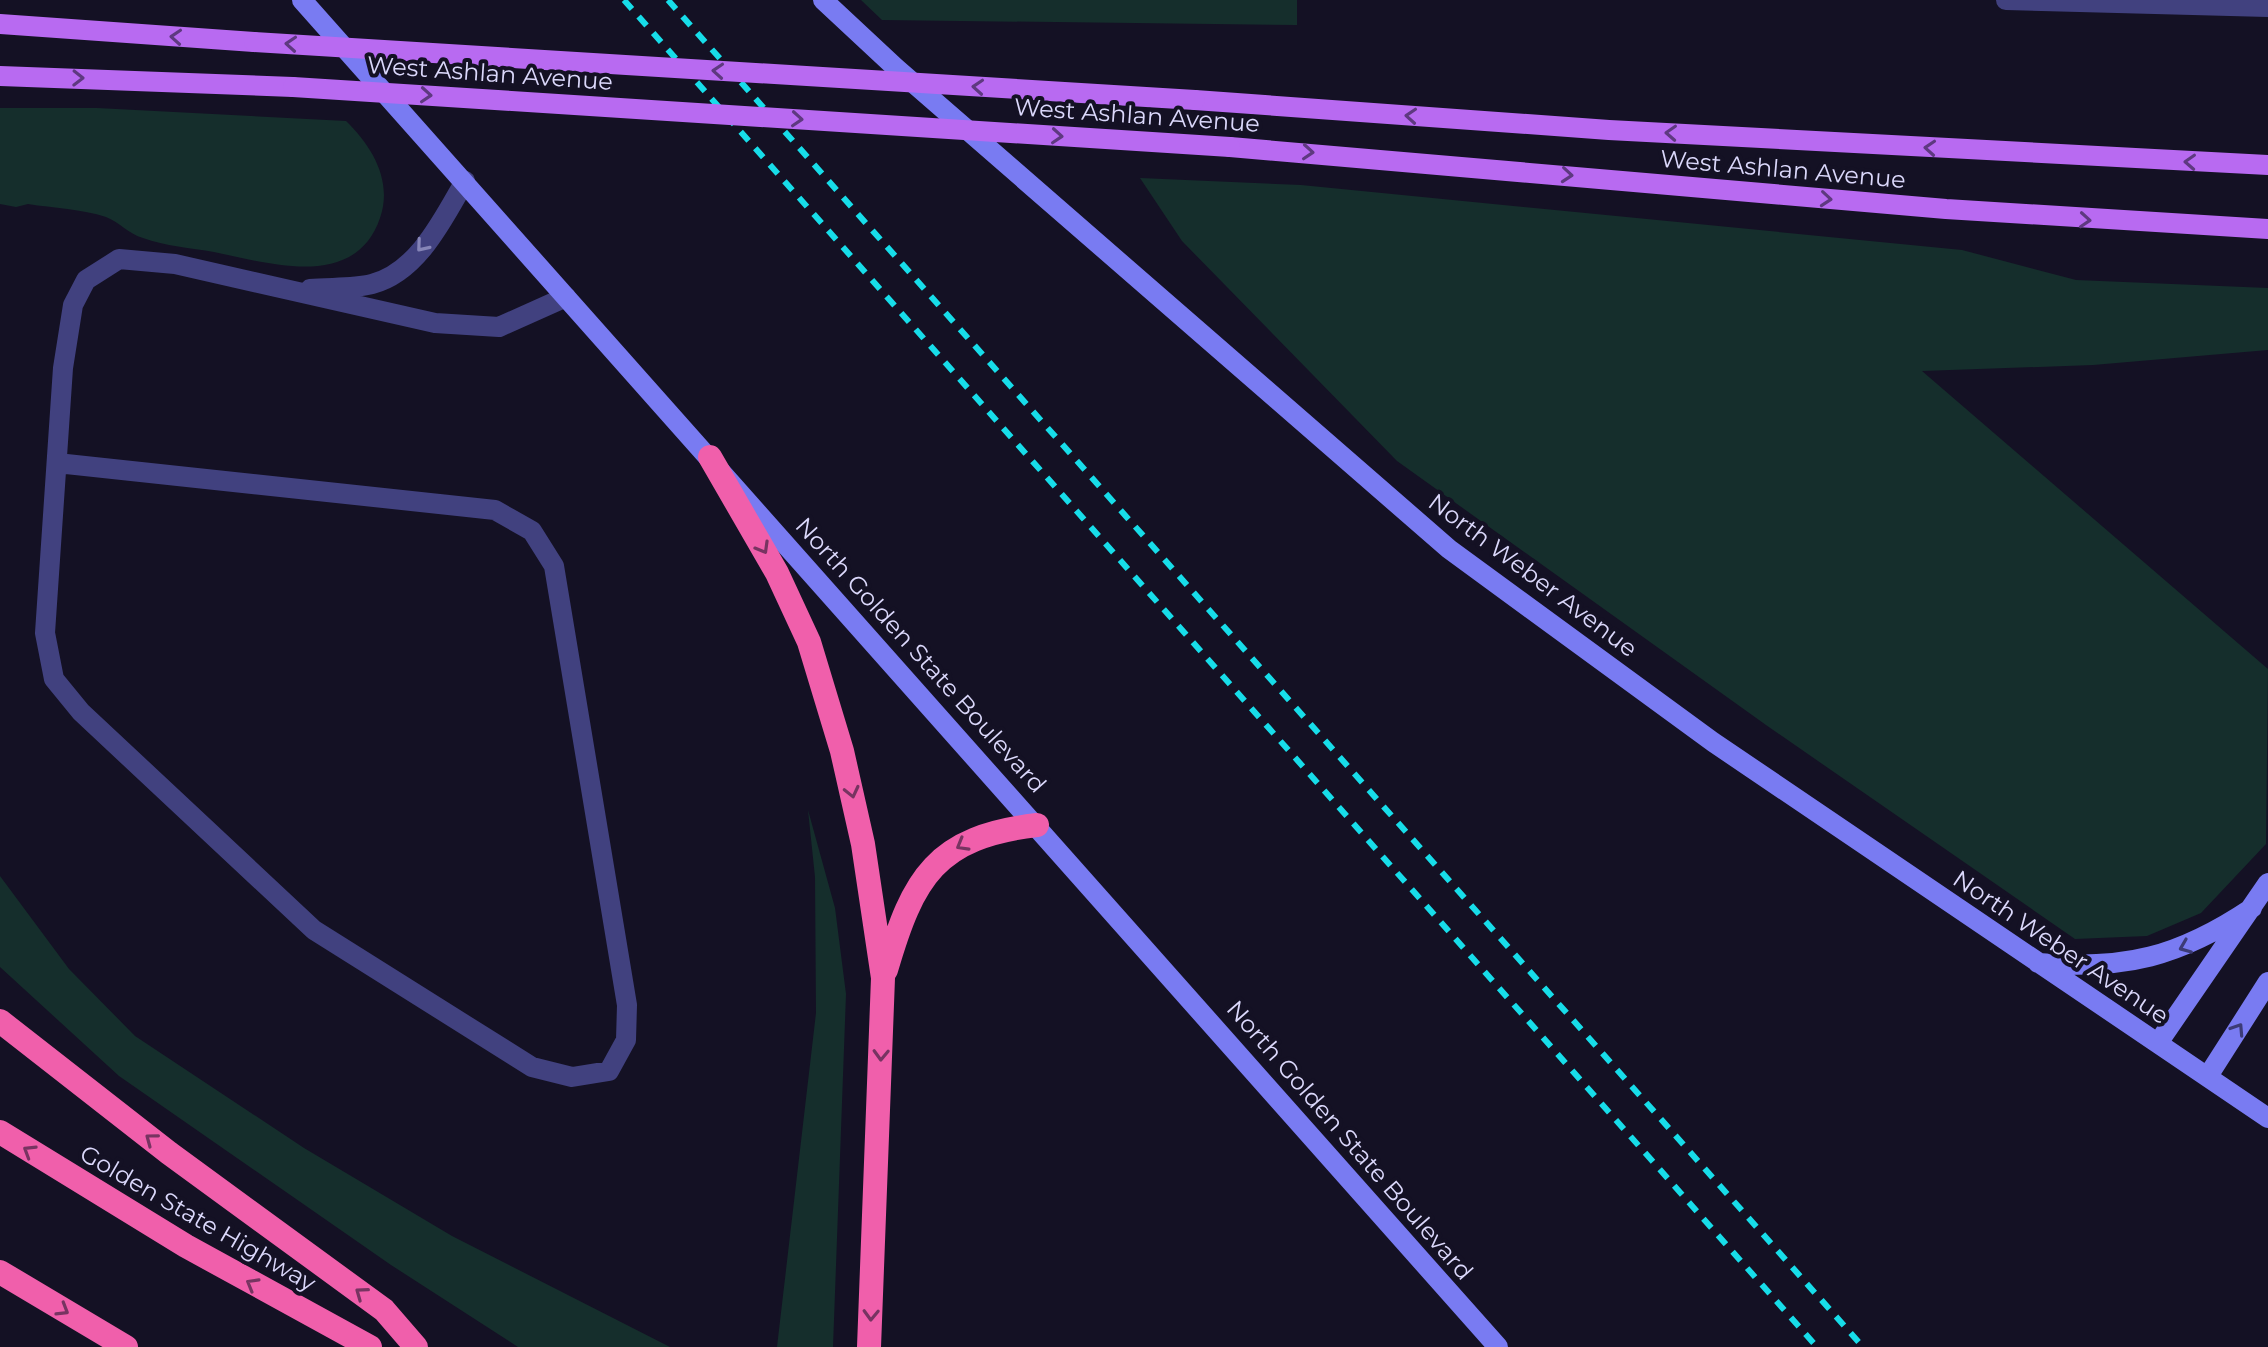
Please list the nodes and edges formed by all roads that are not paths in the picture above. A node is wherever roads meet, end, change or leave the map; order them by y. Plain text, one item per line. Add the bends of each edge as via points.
1 (302, 0) edge
2 (823, 0) edge
3 (2006, 0) edge
4 (2155, 2) edge
5 (2268, 7) edge
6 (0, 24) edge
7 (0, 76) edge
8 (2268, 165) edge
9 (465, 181) junction
10 (2268, 229) edge
11 (289, 290) junction
12 (566, 297) junction
13 (710, 457) junction
14 (57, 463) junction
15 (1037, 825) junction
16 (2268, 883) edge
17 (2252, 908) junction
18 (2035, 963) junction
19 (883, 978) junction
20 (2268, 982) edge
21 (0, 1021) edge
22 (2158, 1043) junction
23 (2208, 1076) junction
24 (2268, 1118) edge
25 (0, 1132) edge
26 (0, 1272) edge
27 (126, 1347) edge
28 (370, 1347) edge
29 (416, 1347) edge
30 (869, 1347) edge
31 (1498, 1347) edge

1 - 9 main road, North Golden State Boulevard
2 - 18 main road, North Weber Avenue via 1449,549 1713,742
3 - 4 lane
4 - 5 lane
8 -> 6 main road, West Ashlan Avenue, bridge via 1609,130
7 -> 10 main road, West Ashlan Avenue, bridge via 293,87 1230,147 1990,213
9 -> 11 lane via 426,244 402,269 370,285
9 - 12 main road, North Golden State Boulevard
11 - 12 lane via 435,323 499,327
11 - 14 lane via 137,259 119,259 86,280 73,305 66,341
12 - 13 main road, North Golden State Boulevard
13 - 15 main road, North Golden State Boulevard
13 -> 19 highway via 777,573 809,642 854,798
14 - 14 lane via 45,633 54,679 81,712 314,930 532,1067 572,1077 609,1071 626,1040 627,1005 554,566 532,531 495,510
15 -> 19 highway via 995,830 939,860 899,923
15 - 31 main road, North Golden State Boulevard
16 - 17 main road
17 -> 18 main road via 2212,935 2143,960 2093,966
17 - 22 main road
18 - 22 main road, North Weber Avenue
19 -> 30 highway
23 -> 20 main road
29 -> 21 highway via 384,1310 157,1145
22 - 23 main road, North Weber Avenue
23 - 24 main road, North Weber Avenue
28 -> 25 highway, Golden State Highway via 186,1246
26 -> 27 highway

